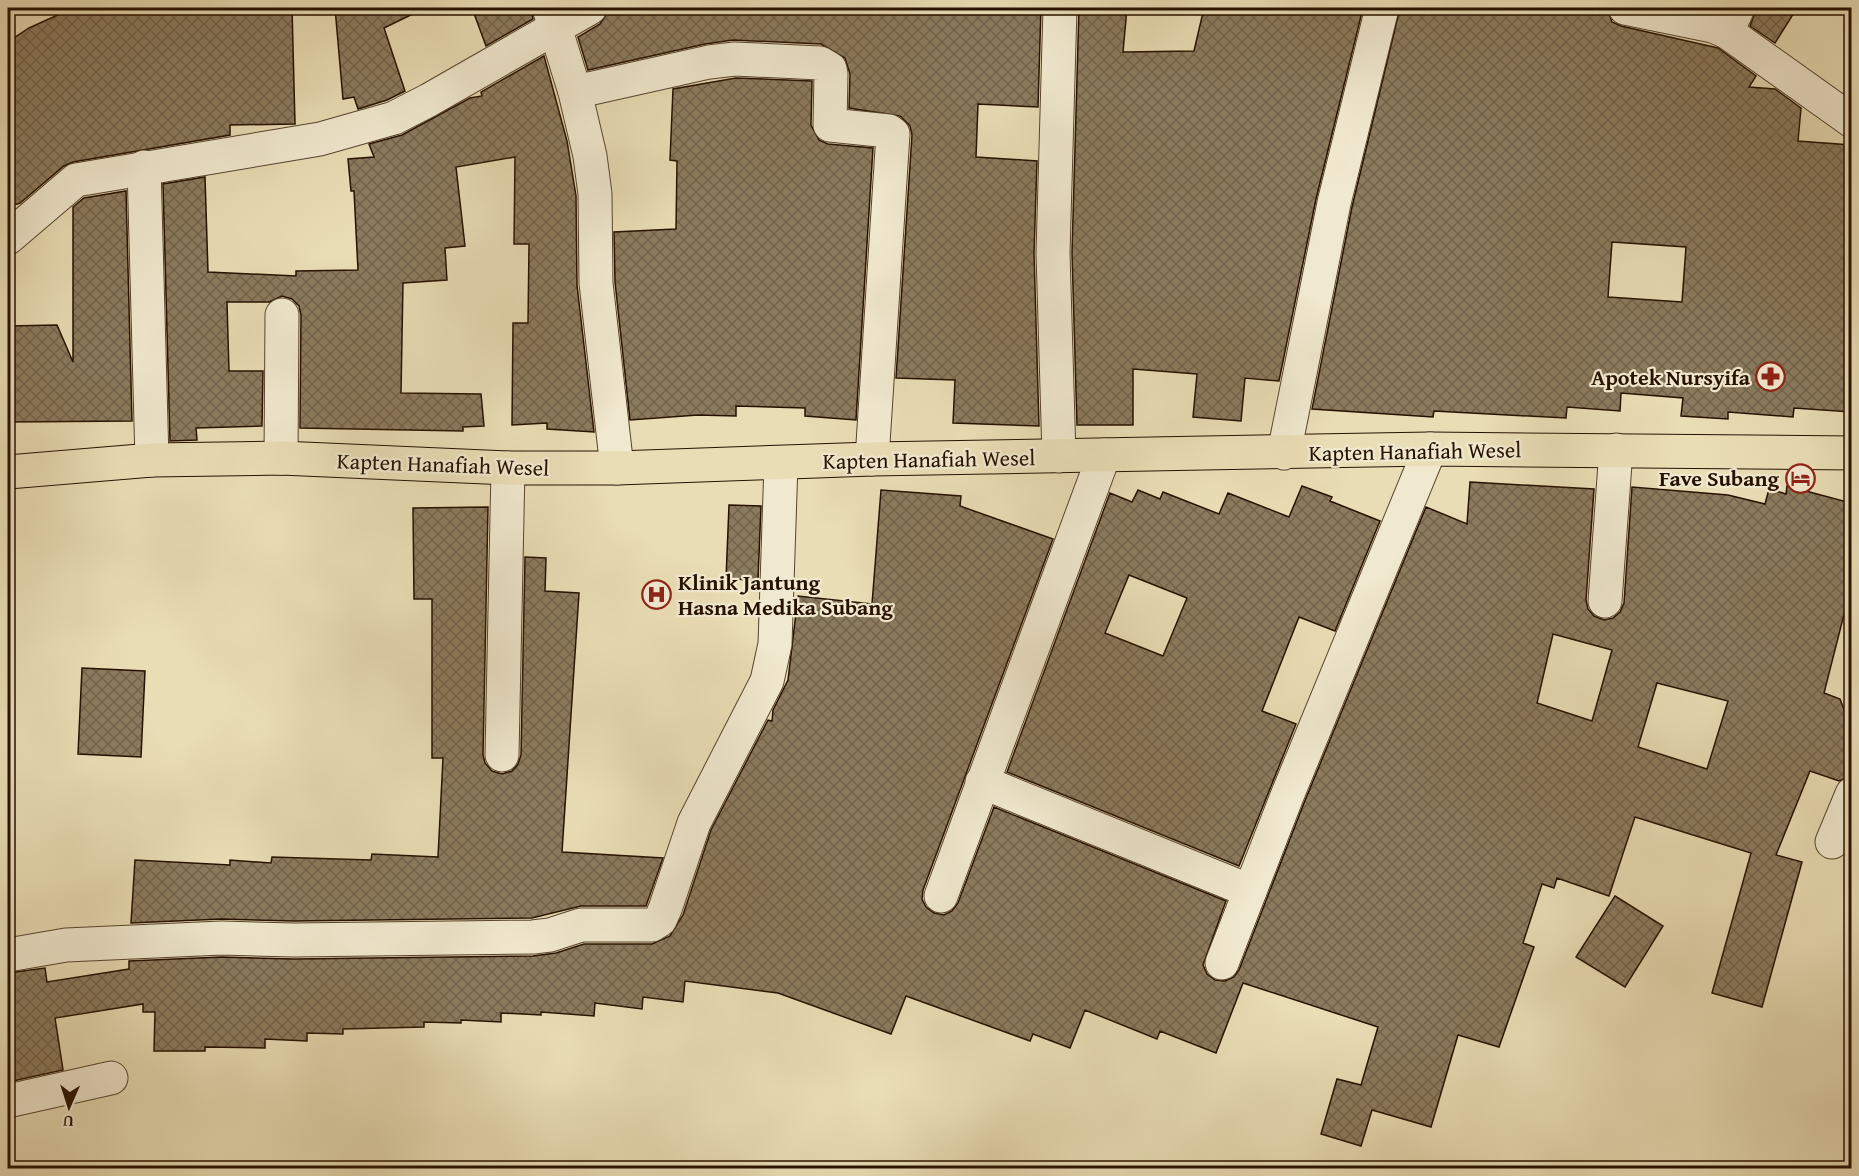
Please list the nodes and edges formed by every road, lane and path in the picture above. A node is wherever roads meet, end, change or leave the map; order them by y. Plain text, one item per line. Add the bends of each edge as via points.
1 (590, 8) edge
2 (1059, 8) edge
3 (1382, 8) edge
4 (1625, 8) edge
5 (553, 17) edge
6 (1733, 20) edge
7 (575, 92) junction
8 (1851, 121) edge
9 (144, 167) junction
10 (8, 238) edge
11 (282, 315) dead end
12 (1430, 449) junction
13 (1616, 450) junction
14 (1284, 453) junction
15 (1851, 453) edge
16 (1104, 455) junction
17 (1059, 456) junction
18 (281, 458) junction
19 (872, 459) junction
20 (152, 460) junction
21 (781, 463) junction
22 (508, 468) junction
23 (617, 468) junction
24 (8, 472) edge
25 (1605, 601) dead end
26 (502, 755) dead end
27 (982, 782) junction
28 (1851, 794) edge
29 (1832, 842) dead end
30 (1250, 891) junction
31 (941, 896) dead end
32 (8, 955) edge
33 (1222, 963) dead end
34 (111, 1078) dead end
35 (8, 1101) edge

1 - 5 street
2 - 17 street via 1053,253
3 - 14 street via 1334,203
4 - 6 street via 1713,26
5 - 7 street
5 - 9 street via 429,100 394,118 320,139
6 - 8 street
7 - 19 street via 709,62 735,59 820,63 831,74 830,125 893,134
7 - 23 street via 595,194 596,283
9 - 10 street via 76,180
9 - 20 street
11 - 18 street
12 - 13 main road, Kapten Hanafiah Wesel
12 - 14 main road, Kapten Hanafiah Wesel
12 - 30 street
13 - 15 main road, Kapten Hanafiah Wesel
13 - 25 street
14 - 16 main road, Kapten Hanafiah Wesel
16 - 17 main road, Kapten Hanafiah Wesel
16 - 27 street
17 - 19 main road, Kapten Hanafiah Wesel
18 - 20 main road, Kapten Hanafiah Wesel
18 - 22 main road, Kapten Hanafiah Wesel
19 - 21 main road, Kapten Hanafiah Wesel
20 - 24 main road, Kapten Hanafiah Wesel
21 - 23 main road, Kapten Hanafiah Wesel
21 - 32 street via 775,644 767,681 694,823 660,920 652,925 582,925 533,937 222,938 66,945
22 - 23 main road, Kapten Hanafiah Wesel
22 - 26 street
27 - 30 street
27 - 31 street
28 - 29 street
30 - 33 street
34 - 35 street

